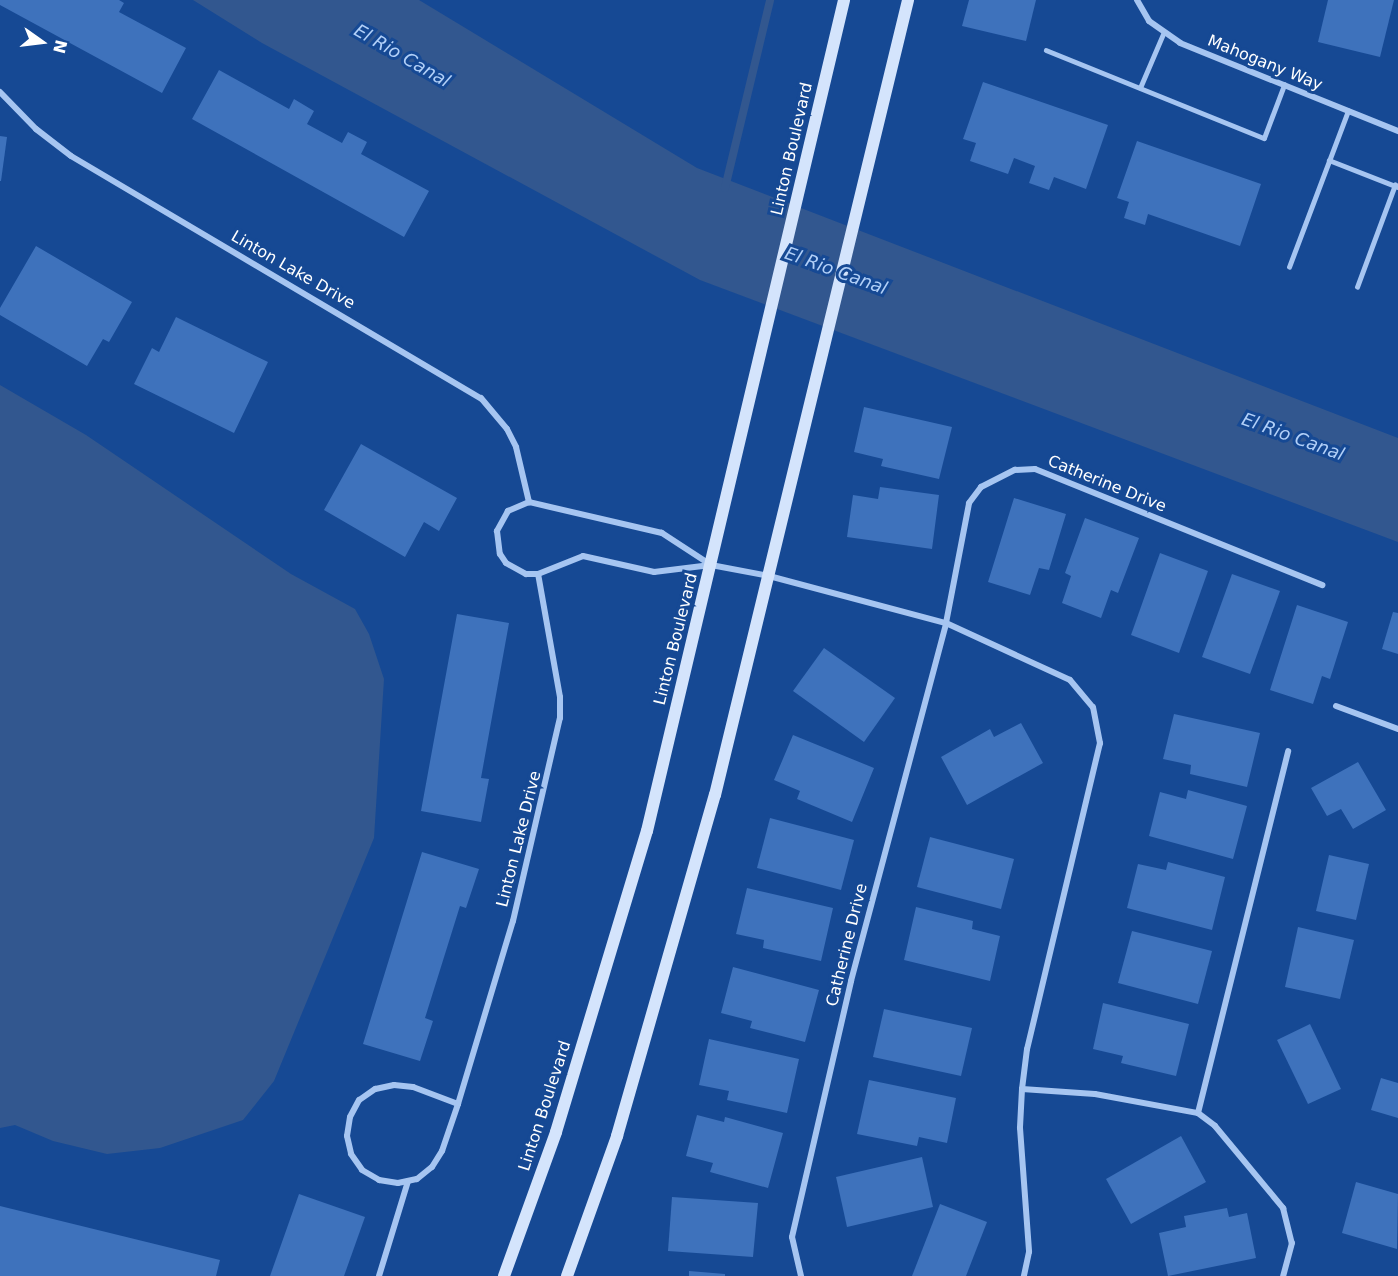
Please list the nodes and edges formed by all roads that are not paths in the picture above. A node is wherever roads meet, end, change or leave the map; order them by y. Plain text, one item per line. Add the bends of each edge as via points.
1 (844, 0) edge
2 (908, 0) edge
3 (1137, 0) edge
4 (1163, 34) junction
5 (1046, 50) dead end
6 (1284, 85) junction
7 (1140, 88) junction
8 (0, 92) edge
9 (1347, 111) junction
10 (1398, 131) edge
11 (1329, 160) junction
12 (1396, 186) edge
13 (1289, 267) dead end
14 (1358, 287) dead end
15 (529, 502) junction
16 (711, 565) junction
17 (538, 574) junction
18 (769, 576) junction
19 (1322, 585) dead end
20 (946, 623) junction
21 (1336, 706) dead end
22 (1398, 729) edge
23 (1288, 751) dead end
24 (1022, 1089) junction
25 (459, 1104) junction
26 (1198, 1113) junction
27 (408, 1181) junction
28 (514, 1248) junction
29 (379, 1276) edge
30 (504, 1276) edge
31 (514, 1276) edge
32 (567, 1276) edge
33 (801, 1276) edge
34 (1024, 1276) edge
35 (1283, 1276) edge

1 - 16 main road, Linton Boulevard
2 - 18 main road
3 - 4 street, Mahogany Way via 1149,21
4 - 6 street, Mahogany Way
4 - 7 lane
5 - 7 lane
6 - 7 lane via 1264,138
6 - 9 street, Mahogany Way
8 - 15 street, Linton Lake Drive via 36,129 71,156 482,398 516,447
9 - 10 street, Mahogany Way
9 - 11 lane
11 - 12 lane
11 - 13 lane
12 - 14 lane
15 - 16 street via 662,533
15 - 17 street via 508,511 497,531 497,542 506,563 515,570
16 - 17 street via 654,572 583,556
16 - 18 street
16 - 28 main road, Linton Boulevard via 647,831 556,1132
17 - 25 street, Linton Lake Drive via 560,718 513,921
18 - 20 street
18 - 32 main road via 715,795 644,1048
19 - 20 street, Catherine Drive via 1035,470 1016,470 981,487 969,502
20 - 24 street via 1070,680 1083,692 1099,725 1100,743 1027,1049
20 - 33 street, Catherine Drive via 851,981 792,1237
21 - 22 street
23 - 26 street
24 - 26 street via 1095,1094
24 - 34 street via 1020,1128 1028,1207
25 - 27 street, Linton Lake Drive via 432,1167
25 - 27 street via 394,1085 375,1089 359,1100 346,1136 351,1155 362,1170 379,1180
26 - 35 street via 1215,1126 1283,1208 1292,1243
27 - 29 street
28 - 30 main road, Linton Boulevard
28 - 31 main road

